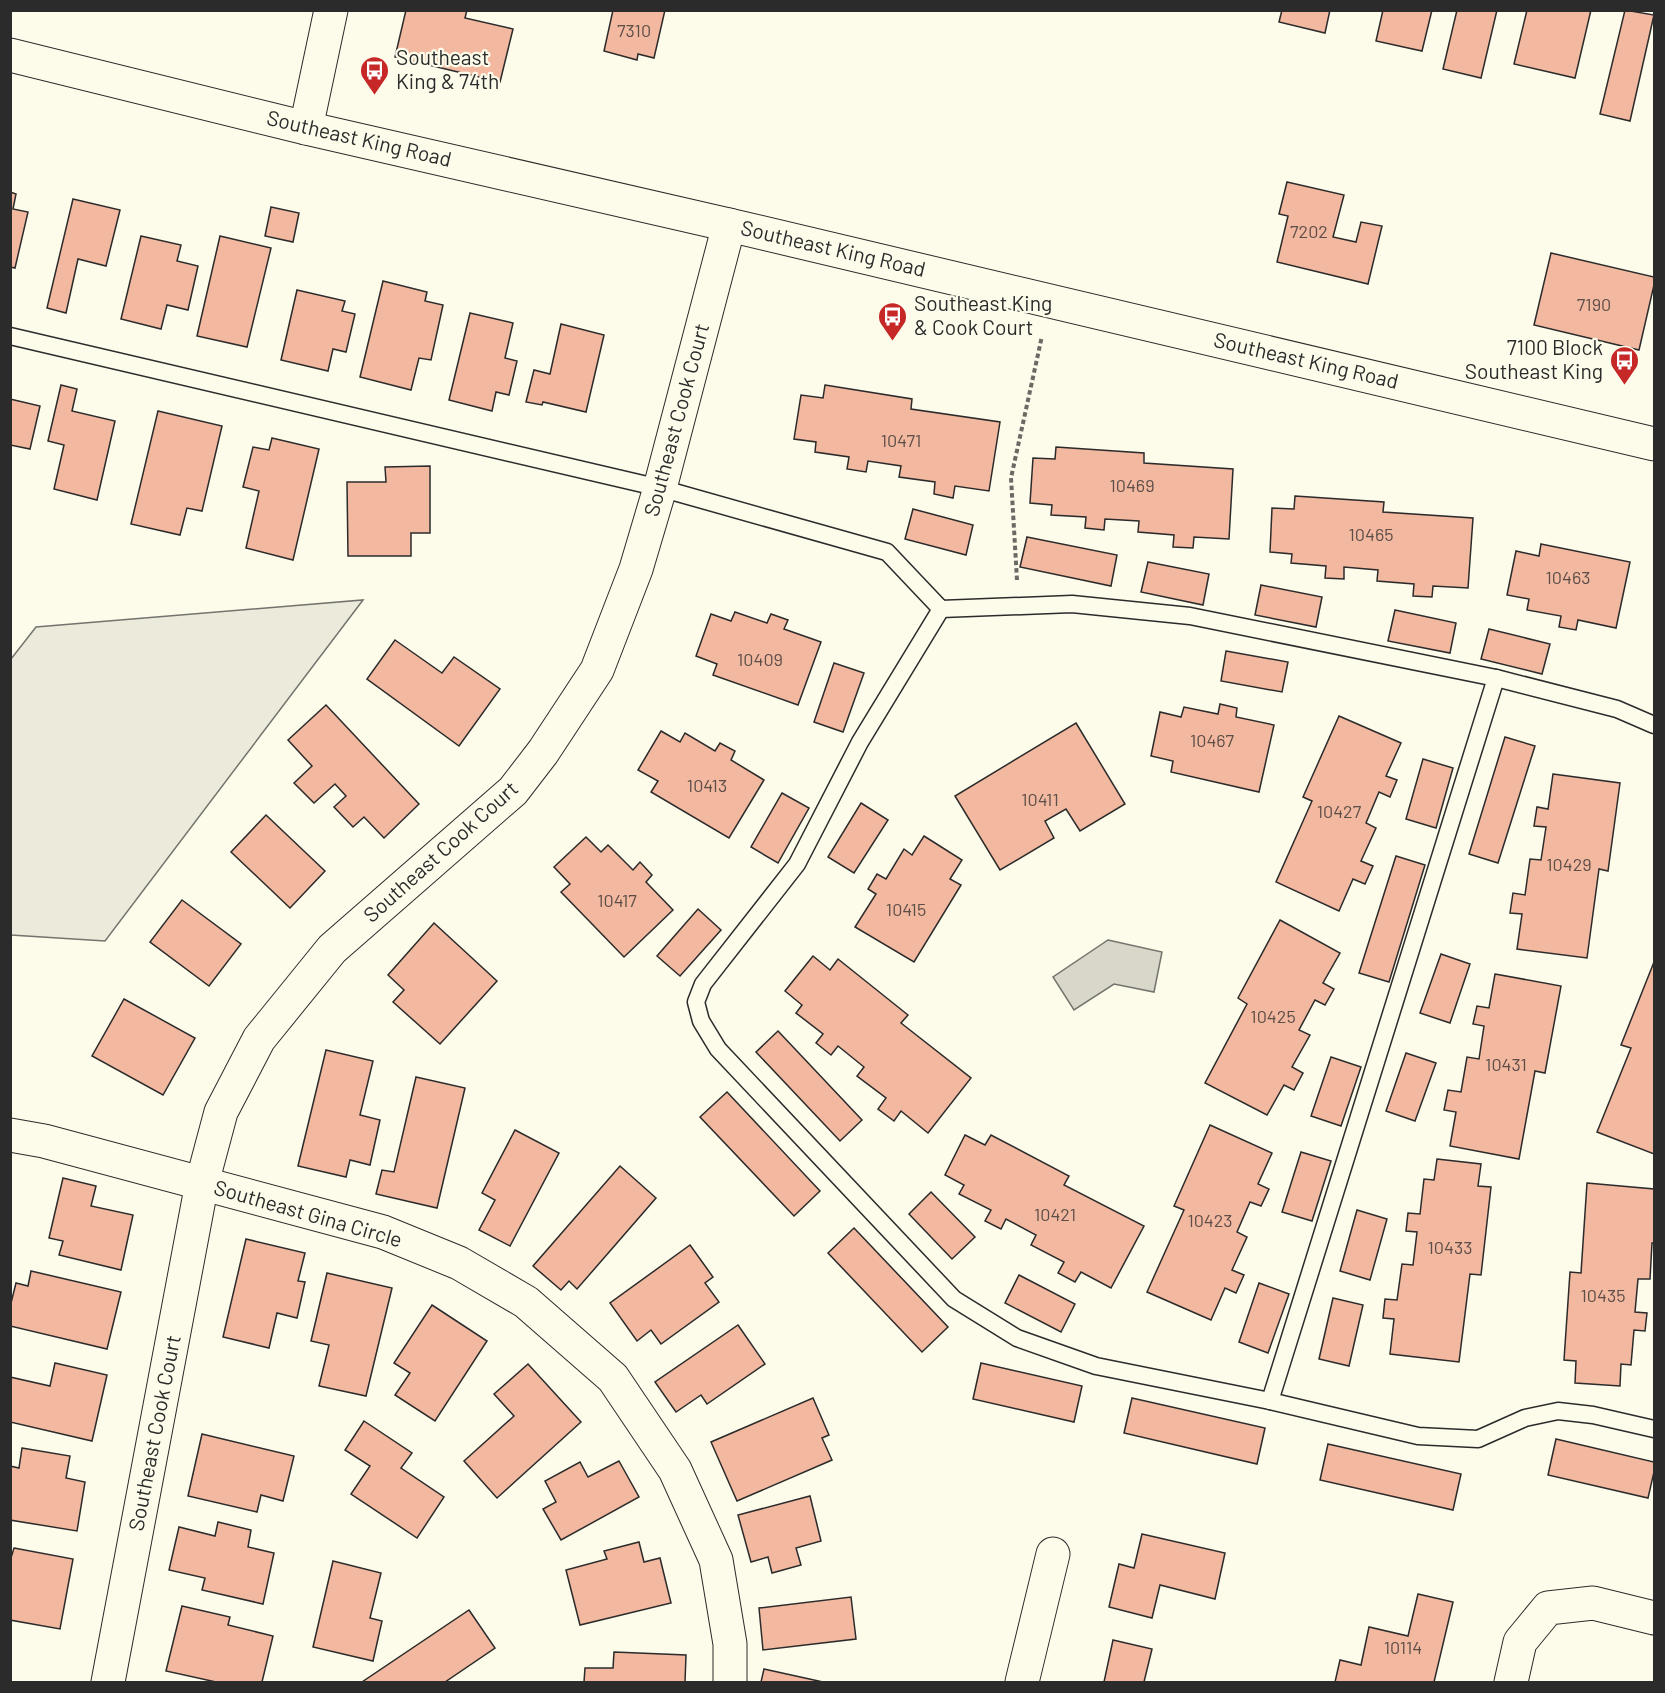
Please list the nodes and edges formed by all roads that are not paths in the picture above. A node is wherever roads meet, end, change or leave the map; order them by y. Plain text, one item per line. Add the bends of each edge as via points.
1 (331, 10) edge
2 (10, 55) edge
3 (306, 128) junction
4 (729, 225) junction
5 (10, 336) edge
6 (1654, 444) edge
7 (660, 488) junction
8 (941, 609) junction
9 (1496, 678) junction
10 (1654, 725) edge
11 (10, 1135) edge
12 (202, 1184) junction
13 (1270, 1401) junction
14 (1654, 1429) edge
15 (1053, 1554) dead end
16 (1654, 1618) edge
17 (108, 1683) edge
18 (730, 1683) edge
19 (1022, 1683) edge
20 (1511, 1683) edge

1 - 3 street
2 - 3 street, Southeast King Road
3 - 4 street, Southeast King Road
4 - 6 street, Southeast King Road
4 - 7 street, Southeast Cook Court
5 - 7 lane
7 - 8 lane via 886,552
7 - 12 street, Southeast Cook Court via 636,569 597,670 567,718 513,791 332,949 259,1040 221,1112
8 - 9 lane via 1072,604 1190,616
8 - 13 lane via 860,742 797,864 703,984 696,1002 701,1021 718,1049 954,1299 1017,1338 1096,1366
9 - 10 lane via 1617,709
9 - 13 lane
11 - 12 street
12 - 17 street, Southeast Cook Court
12 - 18 street, Southeast Gina Circle via 383,1232 459,1263 526,1302 614,1378 675,1470 716,1560 730,1644
13 - 14 lane via 1418,1436 1478,1439 1525,1418 1558,1411
15 - 19 street
16 - 20 street via 1593,1603 1548,1608 1520,1642

